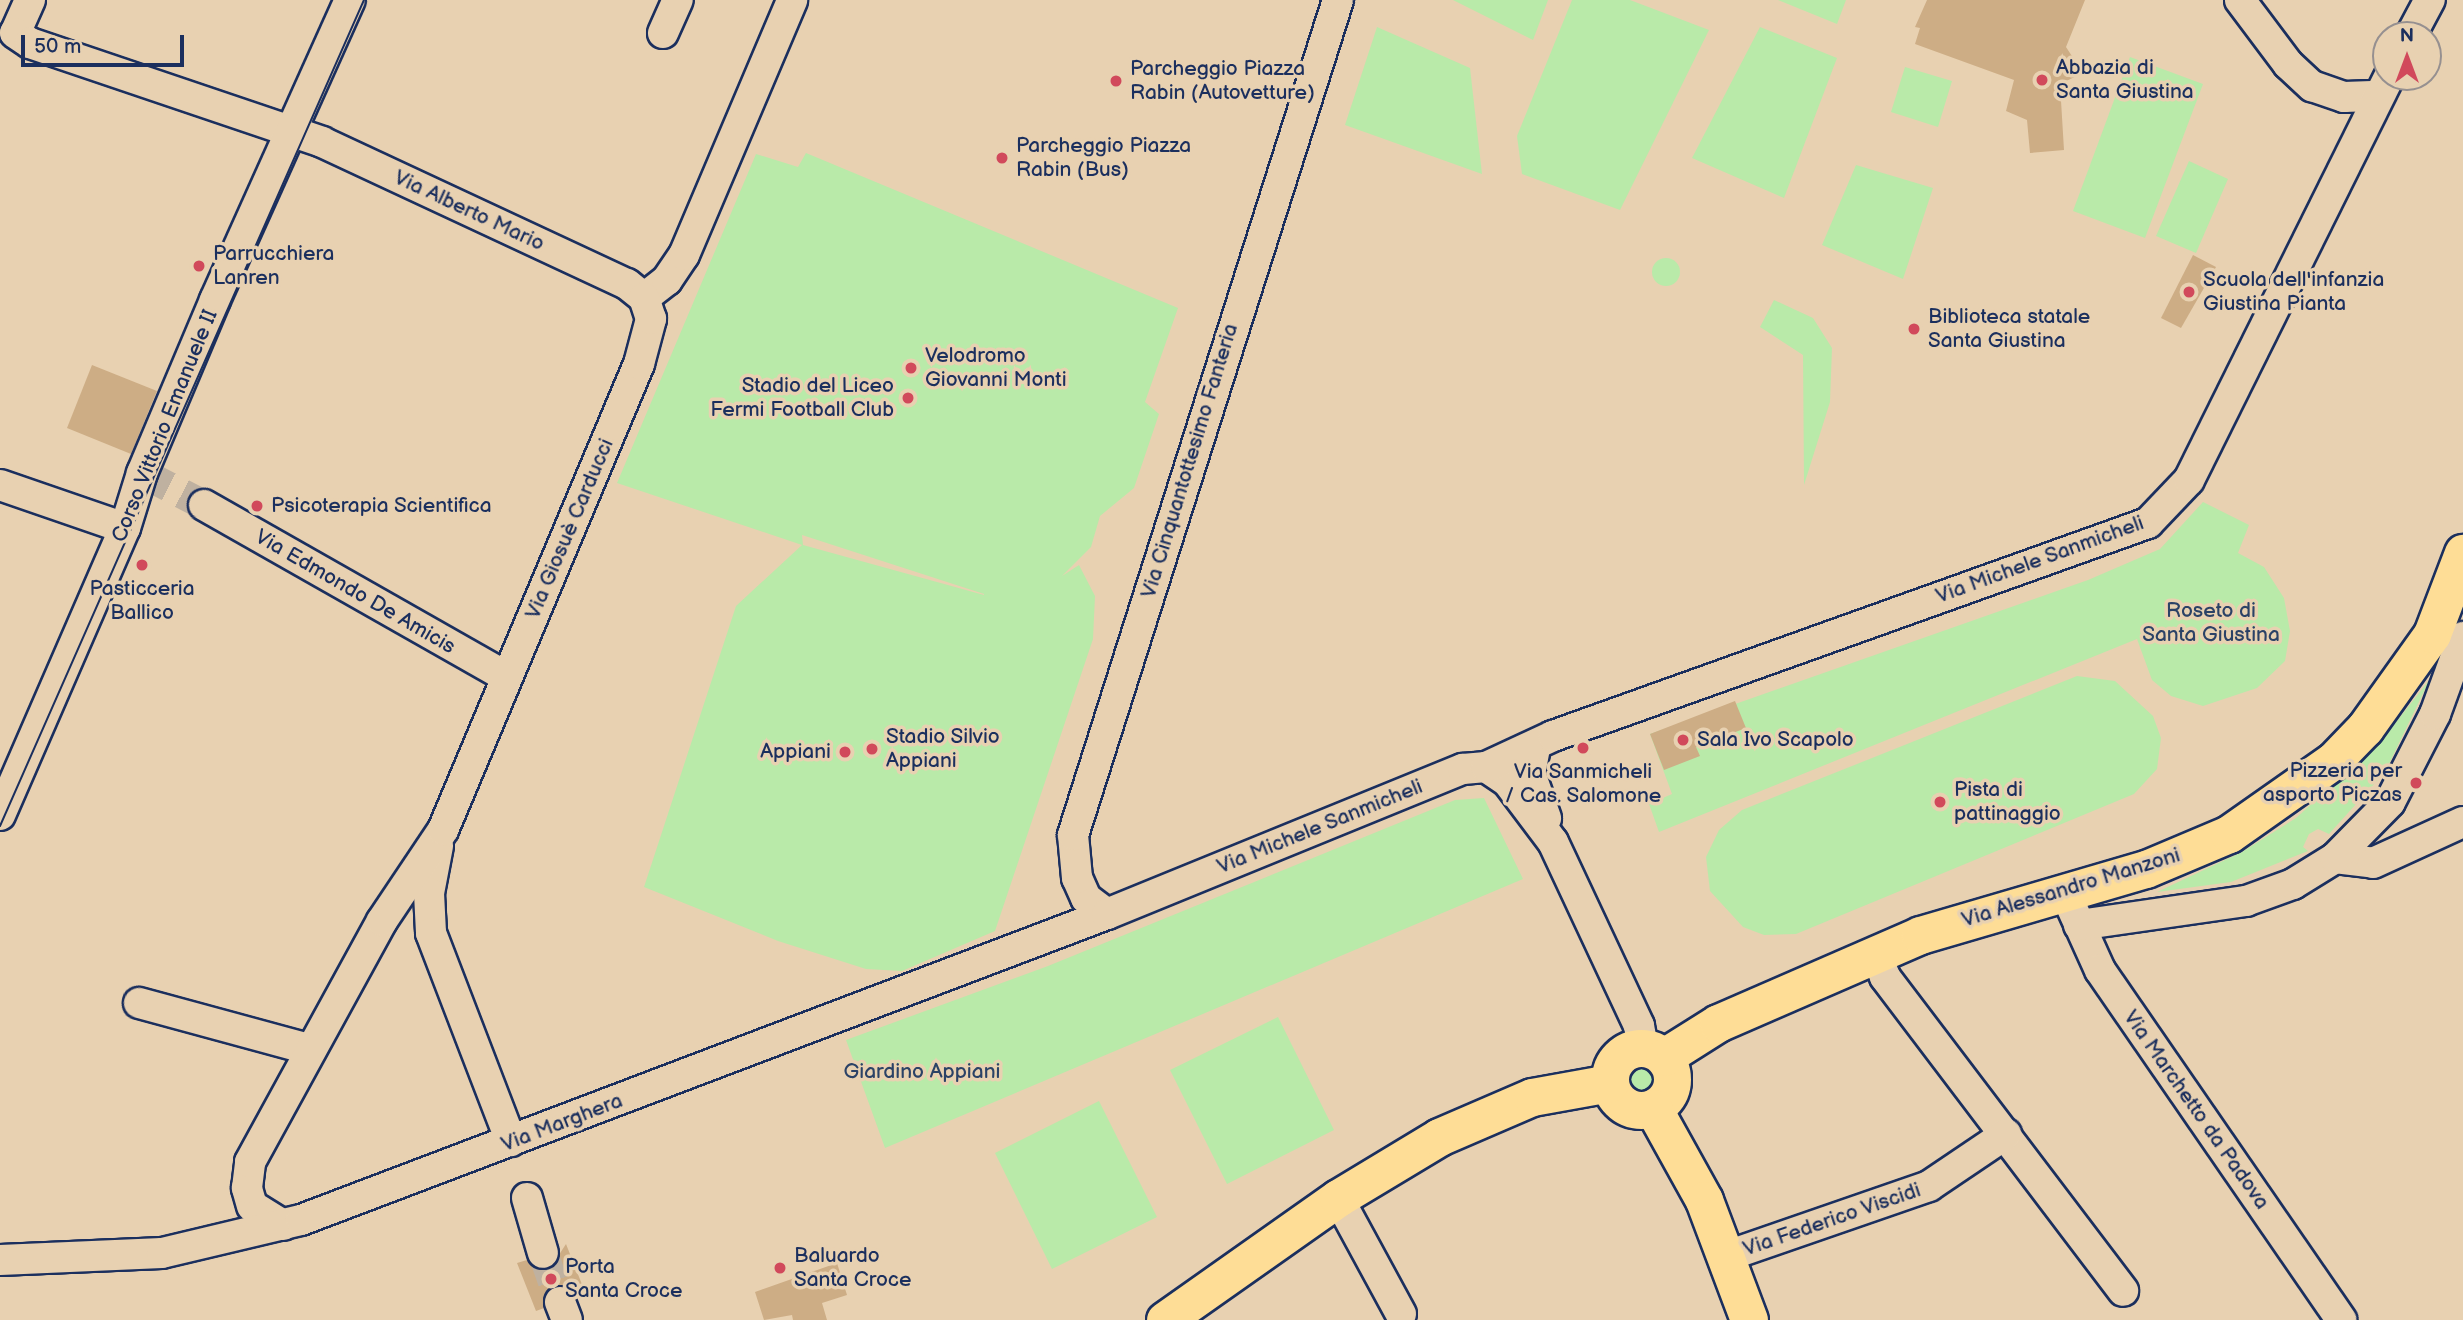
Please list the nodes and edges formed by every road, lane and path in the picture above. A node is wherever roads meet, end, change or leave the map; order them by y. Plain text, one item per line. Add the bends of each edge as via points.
1 (30, 0) edge
2 (350, 0) edge
3 (678, 0) edge
4 (792, 0) edge
5 (1338, 0) edge
6 (2240, 0) edge
7 (2430, 0) edge
8 (2419, 21) edge
9 (663, 33) dead end
10 (5, 34) edge
11 (2372, 89) edge
12 (2382, 91) edge
13 (292, 131) junction
14 (643, 298) junction
15 (0, 485) edge
16 (204, 505) tunnel mouth
17 (125, 528) junction
18 (2463, 553) edge
19 (2455, 606) edge
20 (2463, 637) edge
21 (507, 677) junction
22 (1535, 748) junction
23 (1486, 767) junction
24 (0, 815) edge
25 (2463, 822) edge
26 (443, 830) junction
27 (1553, 842) junction
28 (2335, 858) junction
29 (2073, 908) junction
30 (1107, 914) junction
31 (382, 921) junction
32 (432, 933) junction
33 (1875, 953) junction
34 (139, 1003) dead end
35 (308, 1049) junction
36 (1653, 1052) junction
37 (1610, 1083) junction
38 (1653, 1108) junction
39 (2006, 1134) junction
40 (511, 1141) junction
41 (527, 1198) dead end
42 (1338, 1198) junction
43 (284, 1225) junction
44 (543, 1253) tunnel mouth
45 (1727, 1256) junction
46 (0, 1260) edge
47 (2123, 1291) dead end
48 (1401, 1314) dead end
49 (1165, 1320) edge
50 (1749, 1320) edge
51 (2341, 1320) edge

1 - 10 street
2 - 13 street, Corso Vittorio Emanuele II
3 - 9 street
4 - 14 street via 684,256 667,280
5 - 30 street, Via Cinquantottesimo Fanteria via 1073,835 1077,878 1086,898
6 - 11 street via 2288,64 2312,86 2344,97
7 - 8 street
10 - 13 street, Via Alberto Mario
12 - 22 street, Via Michele Sanmicheli via 2189,480 2148,523 1576,727
13 - 14 street, Via Alberto Mario via 627,284
13 - 17 street, Corso Vittorio Emanuele II via 142,473
14 - 21 street, Via Giosuè Carducci via 651,319 649,336
15 - 17 street
16 - 21 street, Via Edmondo De Amicis
17 - 24 street, Corso Vittorio Emanuele II
18 - 19 main road, Via Alessandro Manzoni
19 - 29 main road, Via Alessandro Manzoni via 2392,696 2333,761 2288,795 2187,853
20 - 28 street, Via Alessandro Manzoni via 2435,714 2390,802
21 - 26 street, Via Giosuè Carducci
22 - 23 street, Via Michele Sanmicheli
22 - 27 street via 1531,773
23 - 27 street via 1507,781
23 - 30 street, Via Michele Sanmicheli via 1463,769 1420,785
25 - 28 street via 2373,863
26 - 31 street, Via Giosuè Carducci
26 - 32 street via 430,877
27 - 36 street
28 - 29 street, Via Alessandro Manzoni via 2293,884 2246,901
29 - 33 main road, Via Alessandro Manzoni via 1932,931
29 - 51 street, Via Marchetto da Padova via 2100,970
30 - 40 street, Via Marghera
31 - 32 street via 407,918
31 - 35 street, Via Giosuè Carducci
32 - 40 street
33 - 36 main road, Via Alessandro Manzoni
33 - 39 street via 1885,976
34 - 35 street
35 - 43 street, Via Giosuè Carducci via 250,1162 247,1188 253,1206
36 - 37 main road via 1618,1057
36 - 38 main road via 1672,1085
37 - 38 main road via 1625,1106
37 - 42 main road via 1498,1109 1408,1154
38 - 45 main road
39 - 45 street, Via Federico Viscidi via 1929,1186
39 - 47 street
40 - 43 street, Via Marghera
41 - 44 street
42 - 48 street
42 - 49 main road
43 - 46 street, Via Marghera via 162,1253
45 - 50 main road

